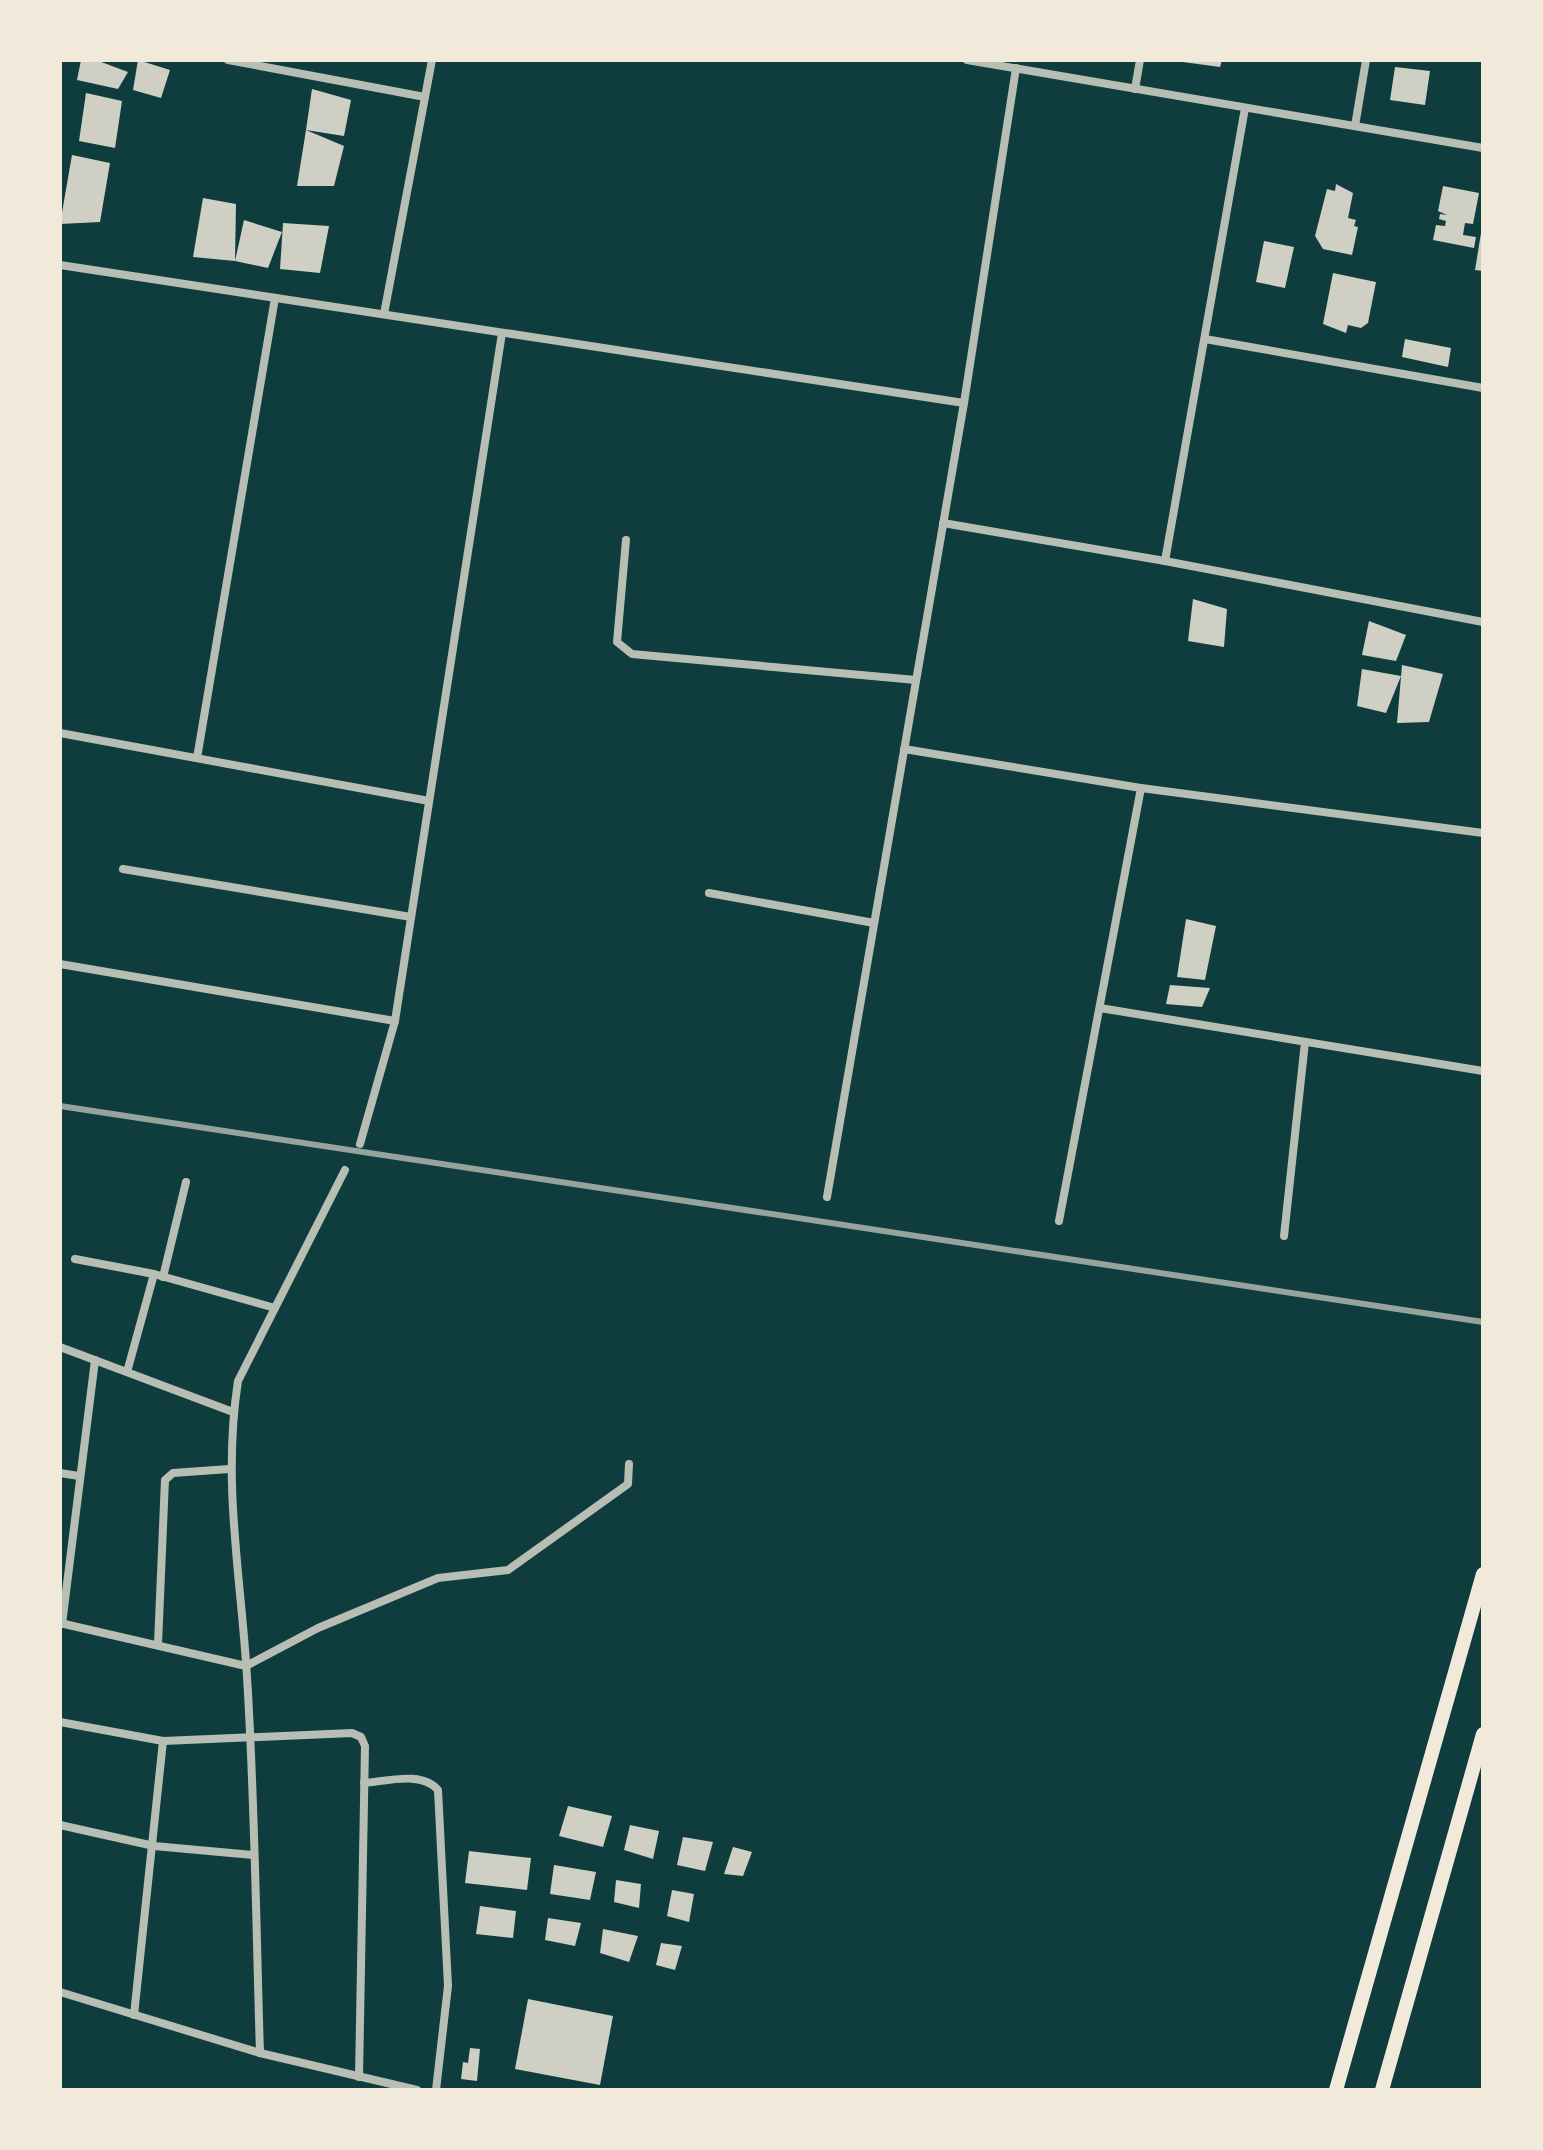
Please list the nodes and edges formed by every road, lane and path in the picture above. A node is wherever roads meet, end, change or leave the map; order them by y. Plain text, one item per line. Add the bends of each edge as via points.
1 (228, 60) edge
2 (432, 60) edge
3 (967, 60) edge
4 (1140, 60) edge
5 (1366, 60) edge
6 (1016, 68) junction
7 (1135, 89) junction
8 (425, 97) junction
9 (1245, 108) junction
10 (1355, 126) junction
11 (1483, 148) edge
12 (60, 265) edge
13 (275, 298) junction
14 (384, 314) junction
15 (502, 333) junction
16 (1205, 339) junction
17 (1483, 388) edge
18 (964, 403) junction
19 (943, 523) junction
20 (626, 540) dead end
21 (1165, 561) junction
22 (1483, 622) edge
23 (916, 680) junction
24 (60, 733) edge
25 (904, 749) junction
26 (197, 758) junction
27 (1141, 788) junction
28 (429, 801) junction
29 (1483, 833) edge
30 (123, 869) dead end
31 (709, 893) dead end
32 (411, 917) junction
33 (874, 923) junction
34 (60, 964) edge
35 (1100, 1008) junction
36 (395, 1021) junction
37 (1305, 1042) junction
38 (1483, 1071) edge
39 (360, 1144) dead end
40 (345, 1170) dead end
41 (186, 1182) dead end
42 (827, 1197) dead end
43 (1059, 1221) dead end
44 (1284, 1236) dead end
45 (75, 1259) dead end
46 (158, 1276) junction
47 (275, 1308) junction
48 (60, 1347) edge
49 (95, 1360) junction
50 (127, 1372) junction
51 (233, 1412) junction
52 (629, 1464) dead end
53 (229, 1469) junction
54 (60, 1473) edge
55 (79, 1476) junction
56 (1483, 1574) edge
57 (61, 1623) edge
58 (158, 1644) junction
59 (246, 1666) junction
60 (60, 1722) edge
61 (1483, 1734) edge
62 (251, 1738) junction
63 (163, 1741) junction
64 (364, 1783) junction
65 (60, 1825) edge
66 (154, 1846) junction
67 (253, 1855) junction
68 (60, 1992) edge
69 (134, 2015) junction
70 (260, 2053) junction
71 (359, 2077) junction
72 (417, 2090) edge
73 (436, 2090) edge
74 (1336, 2090) edge
75 (1382, 2090) edge

1 - 8 street
2 - 8 street
3 - 6 street
4 - 7 street
5 - 10 street
6 - 7 street
6 - 18 street
7 - 9 street
8 - 14 street
9 - 10 street
9 - 16 street
10 - 11 street
12 - 13 street
13 - 14 street
13 - 26 street
14 - 15 street
15 - 18 street
15 - 28 street
16 - 17 street
16 - 21 street
18 - 19 street
19 - 21 street
19 - 23 street
20 - 23 street via 617,642 632,654
21 - 22 street
23 - 25 street
24 - 26 street
25 - 27 street
25 - 33 street
26 - 28 street
27 - 29 street
27 - 35 street
28 - 32 street
30 - 32 street
31 - 33 street
32 - 36 street
33 - 42 street
34 - 36 street
35 - 37 street
35 - 43 street
36 - 39 street
37 - 38 street
37 - 44 street
40 - 47 street
41 - 46 street
45 - 46 street
46 - 47 street
46 - 50 street
47 - 51 street via 238,1381
48 - 49 street
49 - 50 street
49 - 55 street
50 - 51 street
51 - 53 street
52 - 59 street via 628,1484 508,1570 438,1578 318,1628
53 - 58 street via 173,1473 165,1480
53 - 59 street
54 - 55 street
55 - 57 street
56 - 74 main road
57 - 58 street
58 - 59 street
59 - 62 street
60 - 63 street
61 - 75 main road
62 - 63 street
62 - 64 street via 352,1733 365,1746
62 - 67 street
63 - 66 street
64 - 71 street
64 - 73 street via 420,1779 438,1790 448,1986
65 - 66 street
66 - 67 street
66 - 69 street
67 - 70 street
68 - 69 street
69 - 70 street
70 - 71 street
71 - 72 street

